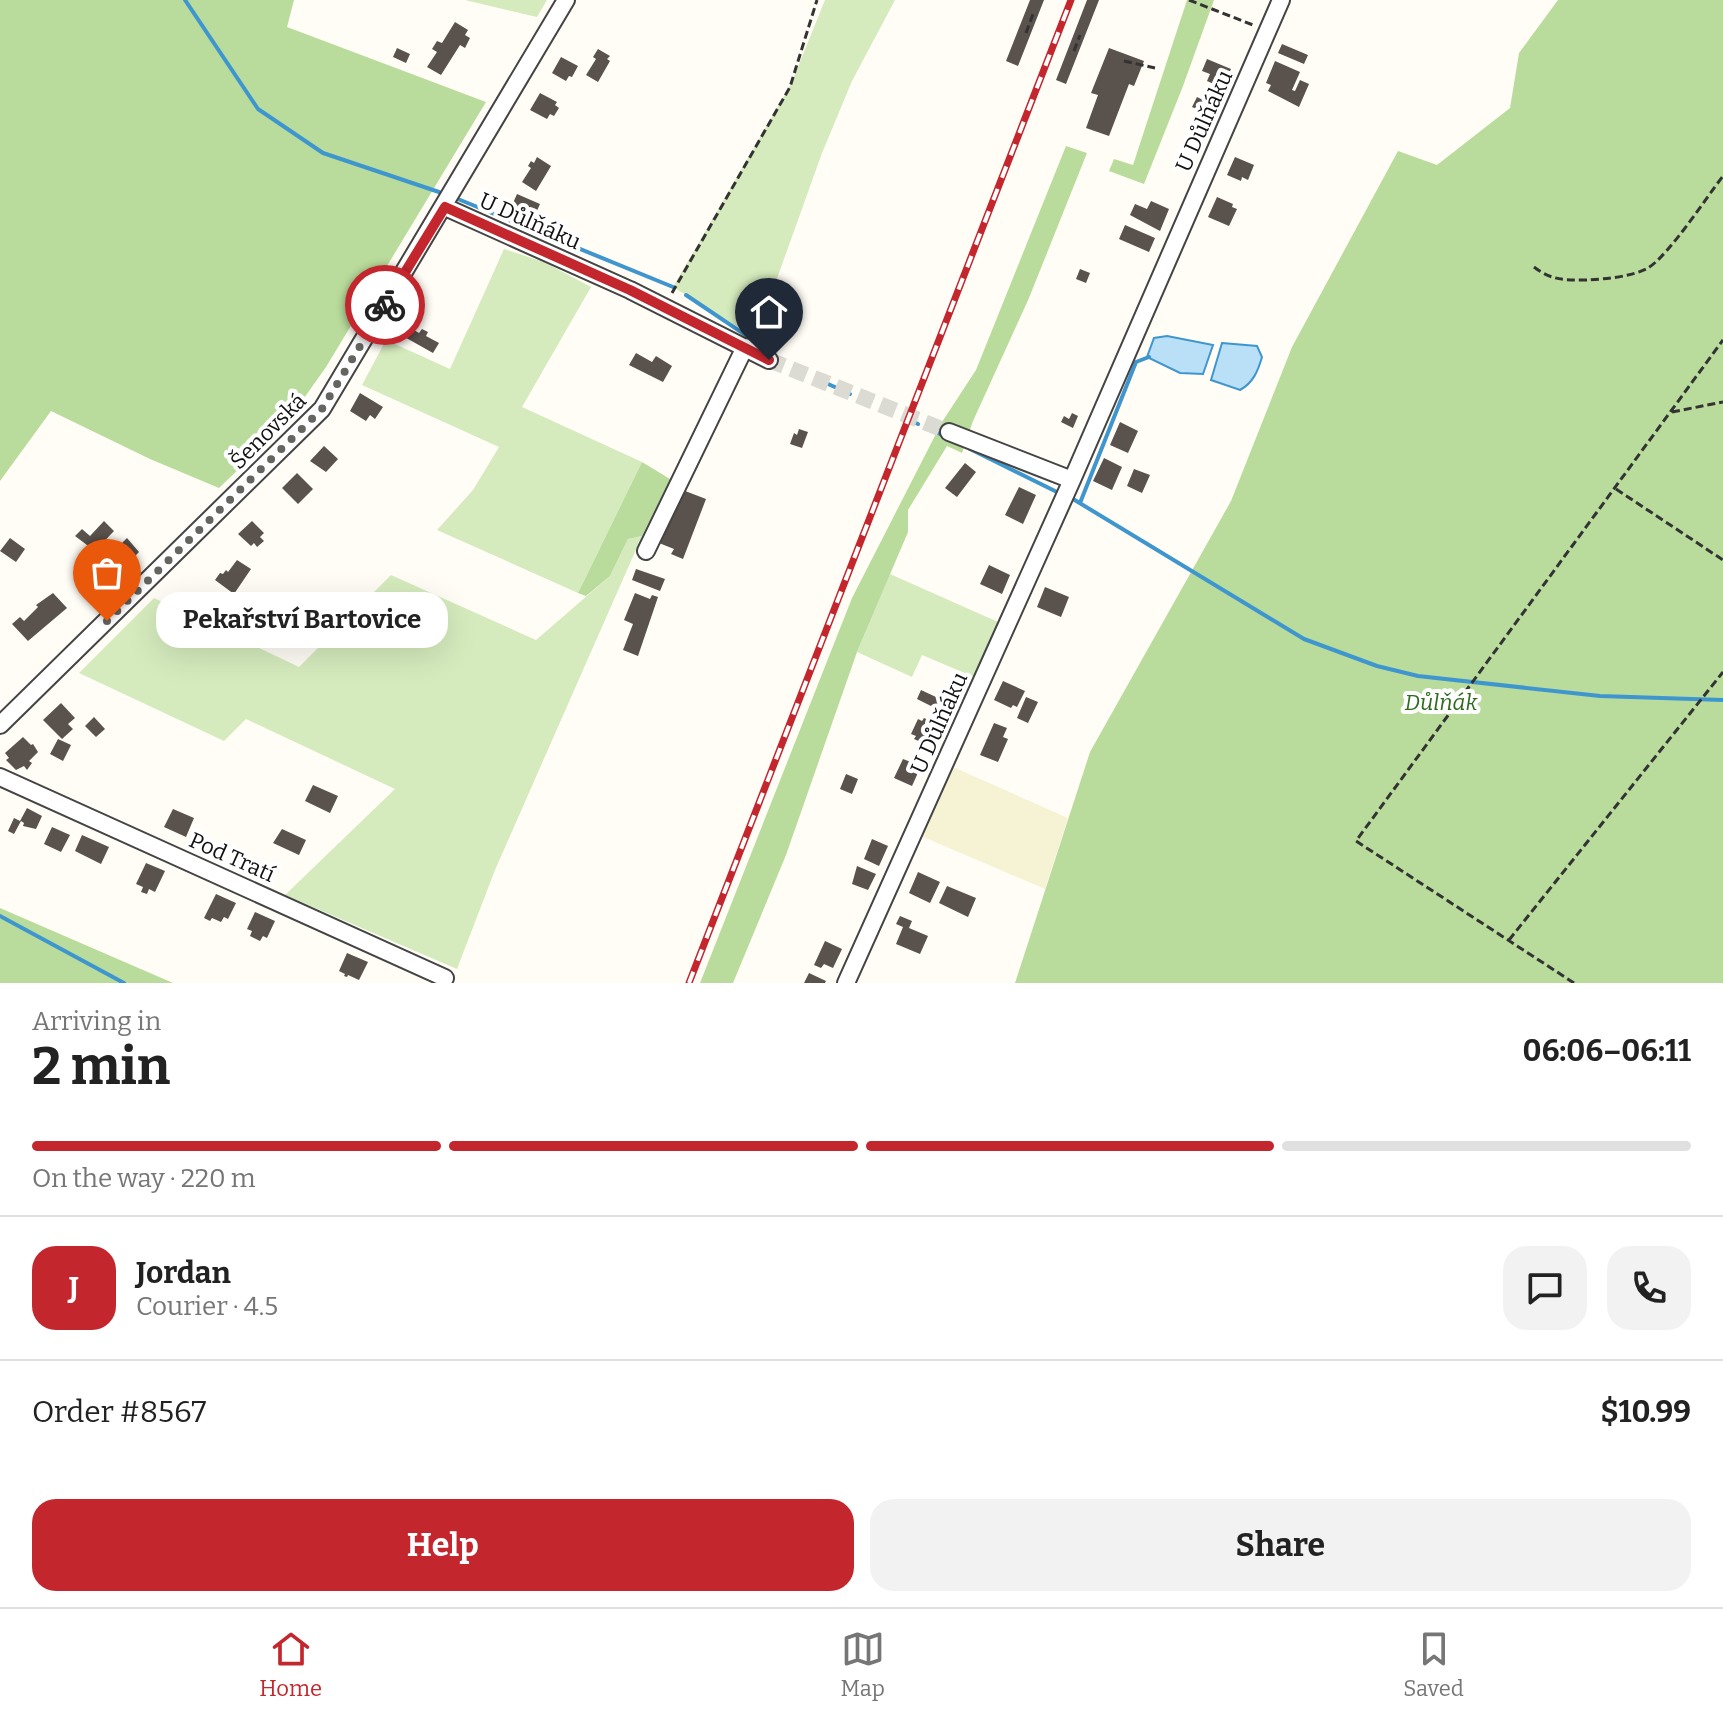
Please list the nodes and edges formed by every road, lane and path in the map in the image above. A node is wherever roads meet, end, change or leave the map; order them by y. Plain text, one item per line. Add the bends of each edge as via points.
1 (566, 0) edge
2 (817, 0) edge
3 (1189, 0) edge
4 (1281, 0) edge
5 (1033, 14) dead end
6 (1268, 30) junction
7 (1026, 33) dead end
8 (1080, 35) dead end
9 (1074, 51) dead end
10 (1124, 61) dead end
11 (1155, 68) dead end
12 (1723, 176) edge
13 (445, 207) junction
14 (1534, 267) dead end
15 (664, 307) junction
16 (1723, 340) edge
17 (745, 347) junction
18 (769, 360) tunnel mouth
19 (1723, 402) edge
20 (1670, 412) junction
21 (949, 432) tunnel mouth
22 (1072, 480) junction
23 (1614, 488) junction
24 (646, 551) dead end
25 (1723, 560) edge
26 (1723, 672) edge
27 (3, 719) edge
28 (0, 777) edge
29 (1509, 940) junction
30 (445, 978) dead end
31 (846, 983) edge
32 (1574, 983) edge

1 - 13 street, Šenovská
2 - 15 path via 790,87
3 - 6 path
4 - 6 street, U Důlňáku
5 - 7 path
6 - 22 street, U Důlňáku
8 - 9 path
10 - 11 path
12 - 14 path via 1663,255 1644,270 1558,281
13 - 15 street, U Důlňáku
13 - 27 street, Šenovská via 322,409
15 - 17 street, U Důlňáku
16 - 20 path
17 - 18 street, U Důlňáku
17 - 24 street
19 - 20 path
20 - 23 path
21 - 22 street
22 - 31 street, U Důlňáku
23 - 25 path
23 - 29 path via 1356,841
26 - 29 path
28 - 30 street, Pod Tratí
29 - 32 path

